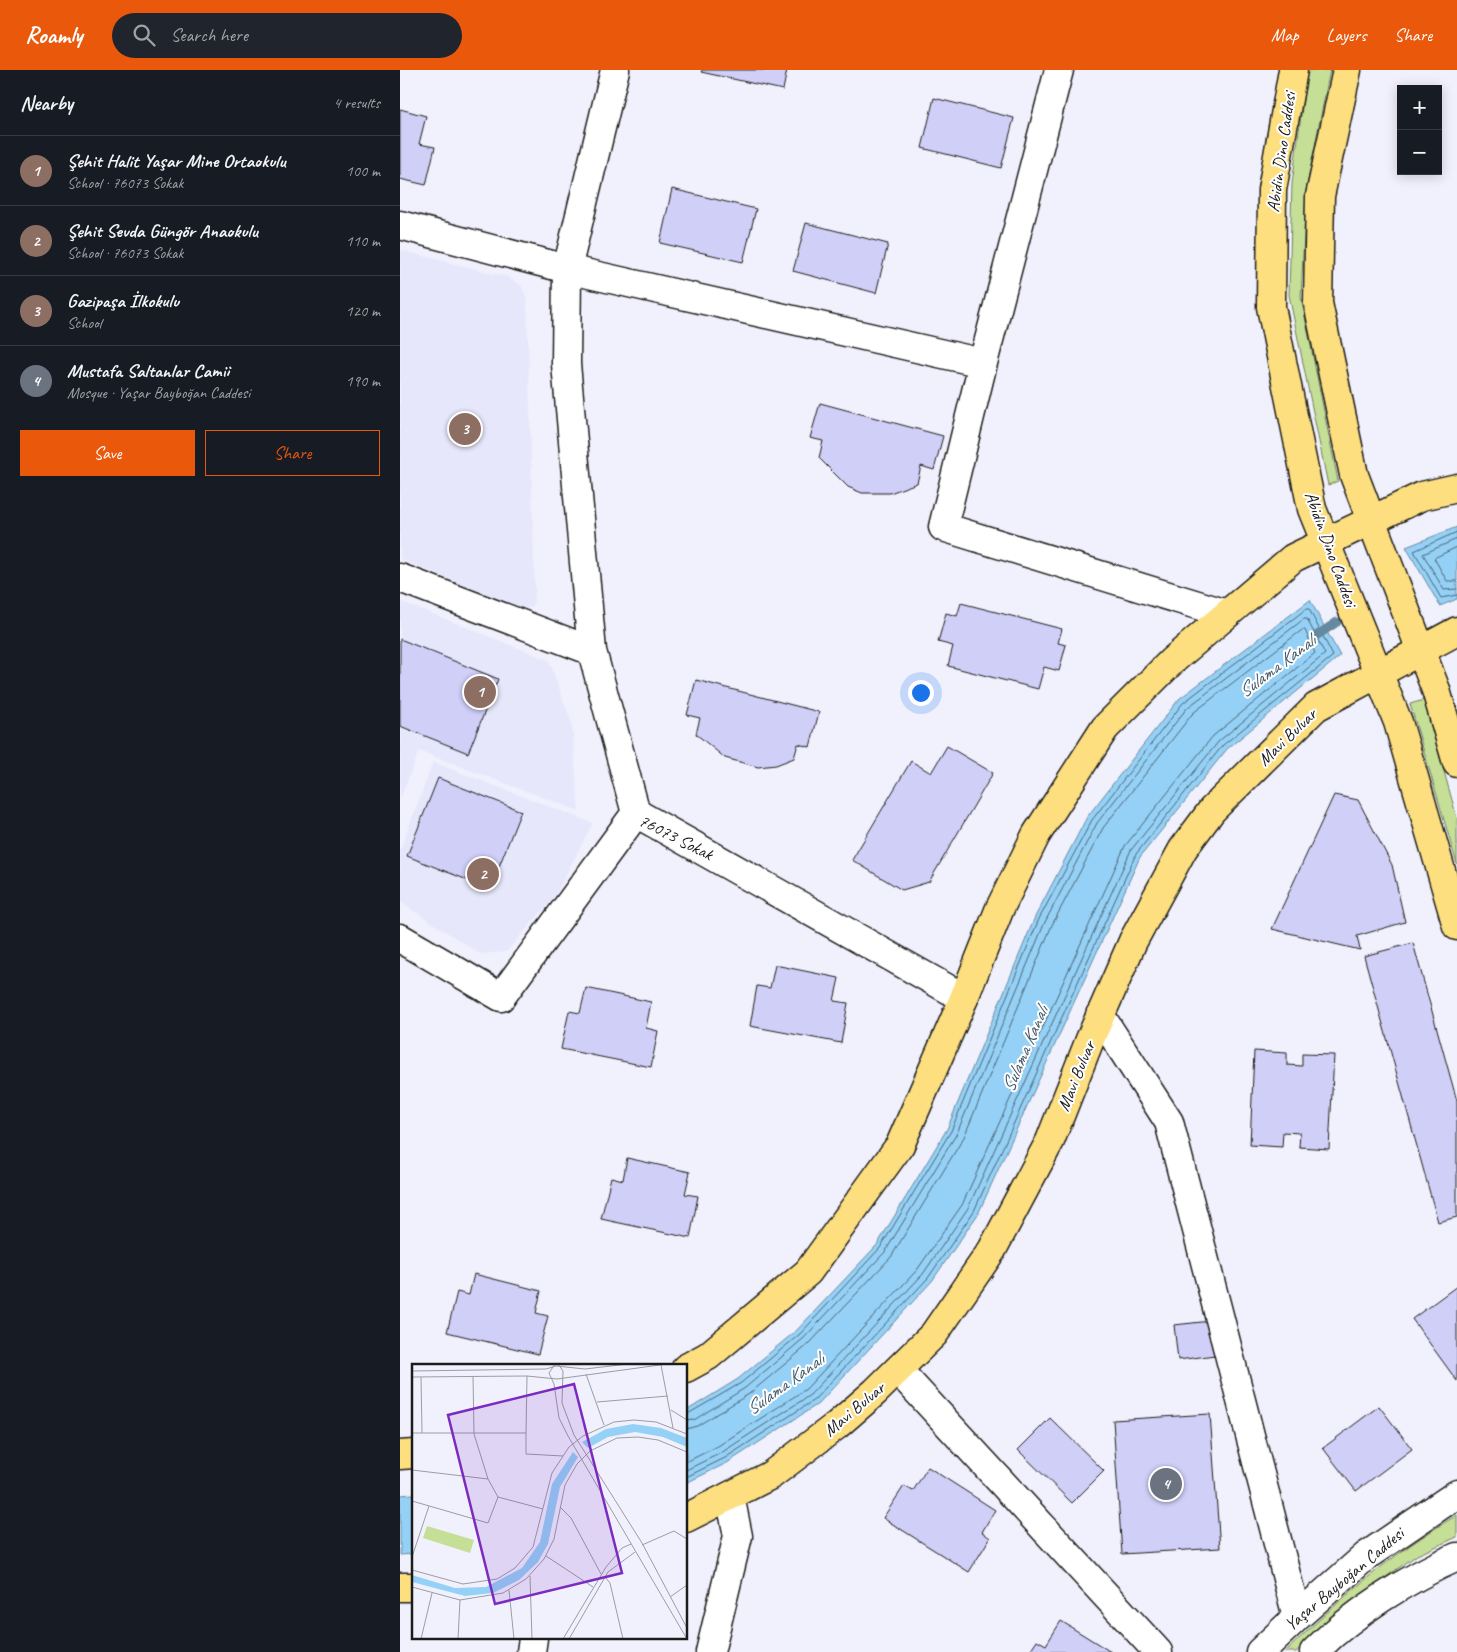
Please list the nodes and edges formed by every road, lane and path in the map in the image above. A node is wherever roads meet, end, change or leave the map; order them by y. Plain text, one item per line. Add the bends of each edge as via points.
1 (615, 70) edge
2 (1058, 70) edge
3 (1293, 70) edge
4 (1347, 70) edge
5 (400, 225) edge
6 (567, 269) junction
7 (983, 363) junction
8 (1457, 488) edge
9 (1371, 520) junction
10 (1326, 542) junction
11 (400, 578) edge
12 (1227, 614) junction
13 (1457, 631) edge
14 (1421, 649) junction
15 (592, 651) junction
16 (1378, 673) junction
17 (1457, 763) edge
18 (636, 812) junction
19 (1457, 926) edge
20 (400, 938) edge
21 (964, 998) junction
22 (1100, 1015) junction
23 (688, 1367) edge
24 (898, 1370) junction
25 (1457, 1494) edge
26 (730, 1496) junction
27 (688, 1517) edge
28 (1457, 1557) edge
29 (1296, 1617) junction
30 (1317, 1651) edge
31 (710, 1652) edge
32 (1158, 1652) edge
33 (1260, 1652) edge

1 - 6 street
2 - 7 street
3 - 10 main road, Abidin Dino Caddesi via 1272,190 1271,307 1312,509
4 - 9 main road via 1320,196 1318,303 1354,475
5 - 6 street
6 - 7 street
6 - 15 street via 566,364
7 - 12 street via 943,527
8 - 9 main road via 1422,496
9 - 10 main road
9 - 14 main road
10 - 12 main road via 1292,558
10 - 16 main road, Abidin Dino Caddesi
11 - 15 street
12 - 21 main road via 1172,661 1105,728 1036,835 1000,908
13 - 14 main road, Mavi Bulvar
14 - 16 main road, Mavi Bulvar
14 - 17 main road
15 - 18 street
16 - 19 main road, Abidin Dino Caddesi via 1401,731
16 - 22 main road, Mavi Bulvar via 1316,707 1212,810 1183,849 1133,941
18 - 20 street, 76073 Sokak via 501,997
18 - 21 street, 76073 Sokak
21 - 23 main road via 900,1145 808,1272 708,1356
22 - 24 main road, Mavi Bulvar via 1050,1141 992,1250 934,1334
22 - 29 street via 1169,1122
24 - 26 main road, Mavi Bulvar via 837,1425 771,1475
24 - 32 street
25 - 29 street, Yaşar Bayboğan Caddesi via 1366,1556
26 - 27 main road, Mavi Bulvar
26 - 31 street via 738,1536
28 - 30 street, Yaşar Bayboğan Caddesi via 1421,1574 1352,1619
29 - 33 street, Yaşar Bayboğan Caddesi

